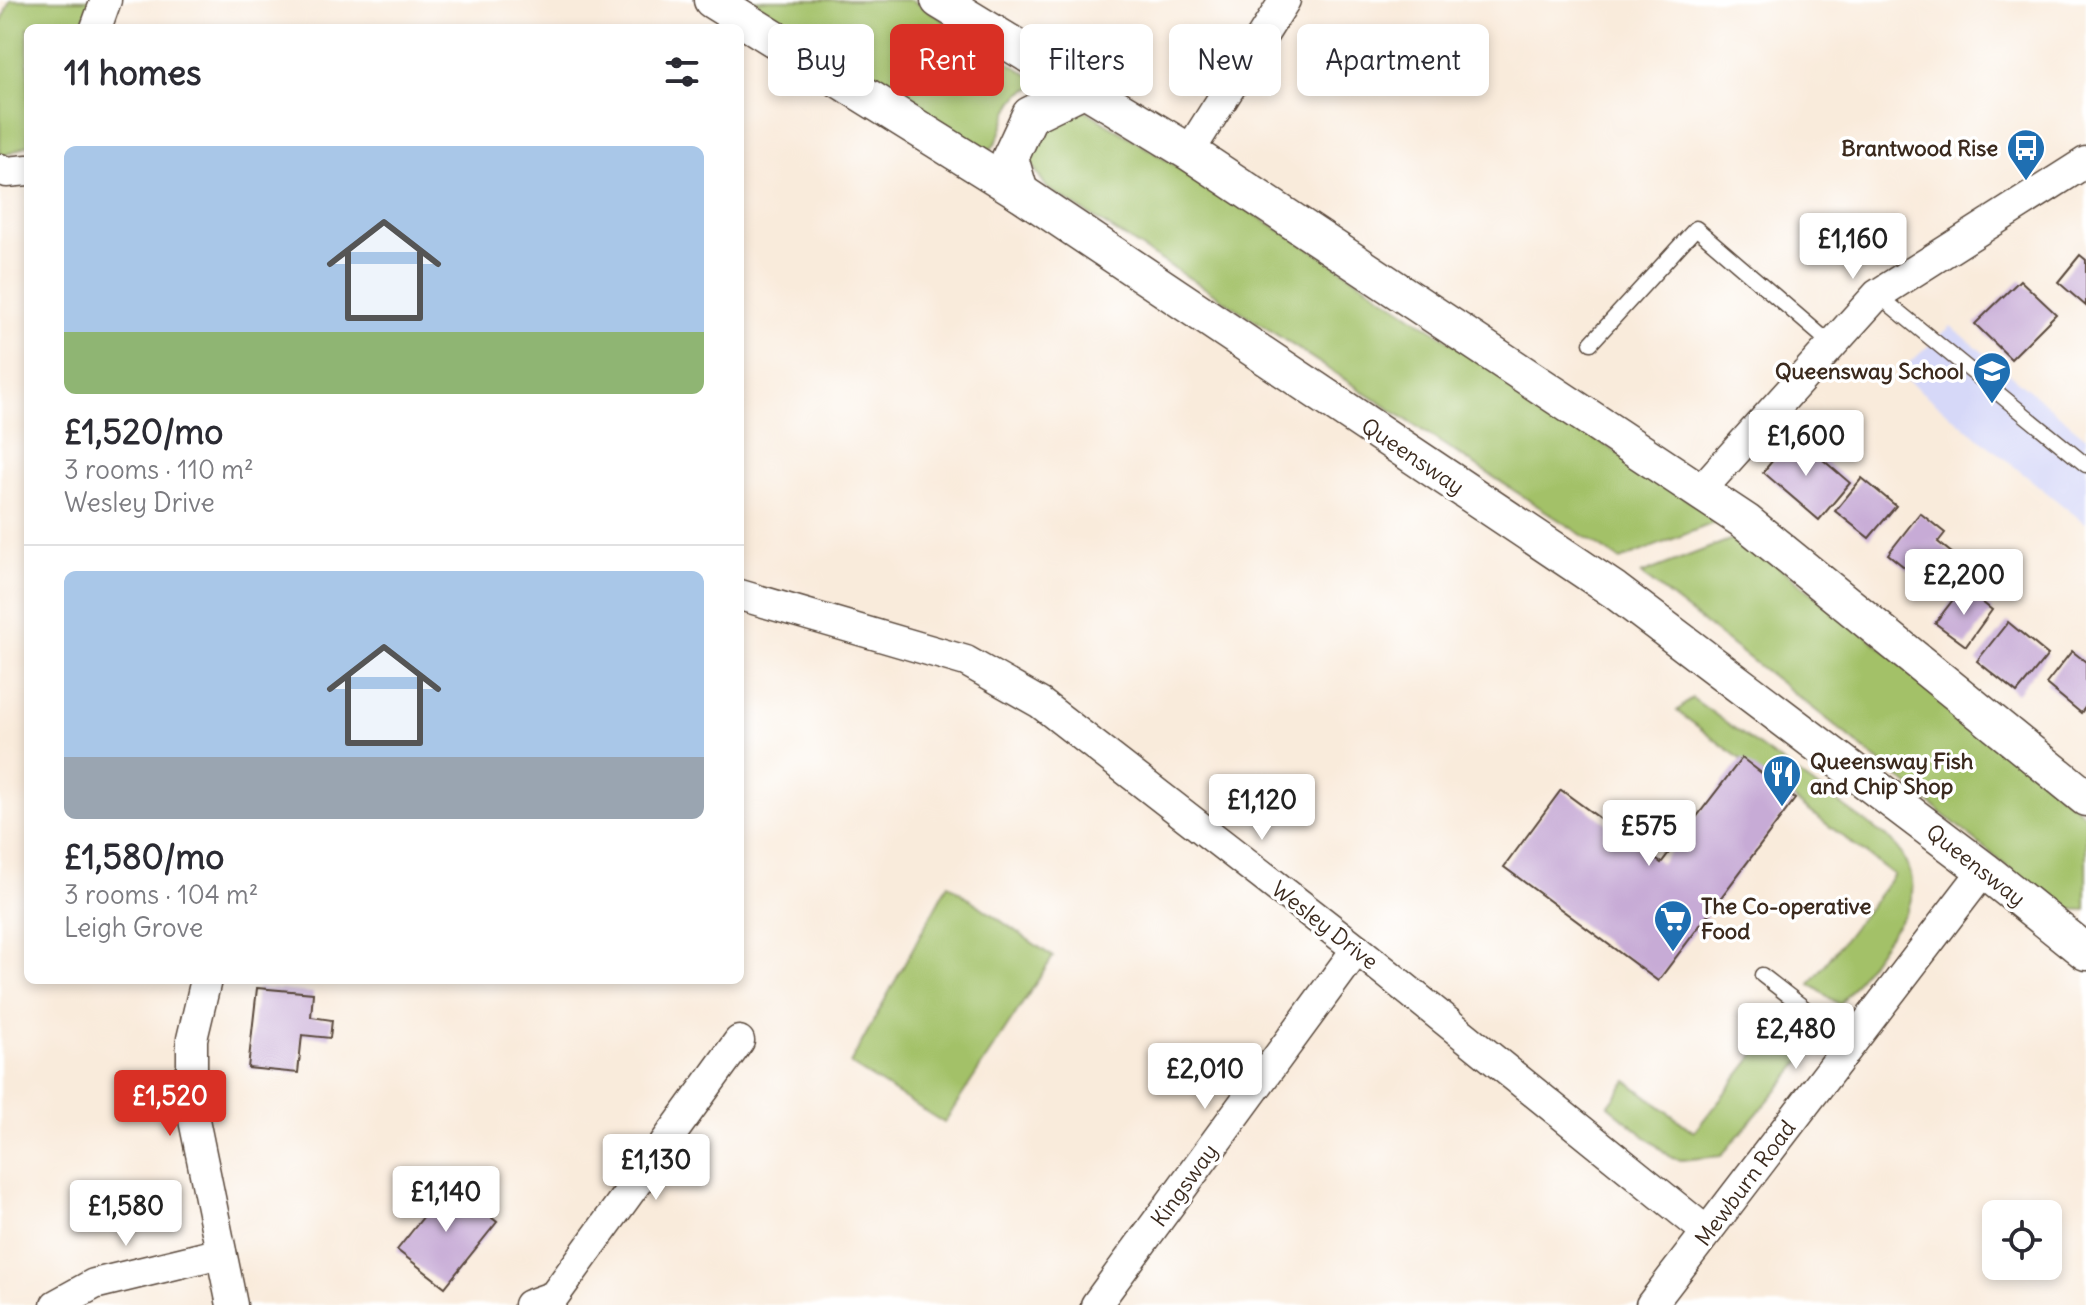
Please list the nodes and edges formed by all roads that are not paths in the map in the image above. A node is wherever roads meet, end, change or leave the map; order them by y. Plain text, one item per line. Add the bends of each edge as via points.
1 (106, 0) edge
2 (939, 0) edge
3 (1285, 0) edge
4 (722, 13) edge
5 (97, 24) edge
6 (740, 24) edge
7 (744, 26) edge
8 (1020, 50) edge
9 (1069, 96) edge
10 (1095, 96) edge
11 (1189, 152) junction
12 (2086, 162) edge
13 (0, 169) edge
14 (24, 170) edge
15 (1020, 192) junction
16 (1877, 295) junction
17 (1591, 343) dead end
18 (1832, 345) junction
19 (2086, 465) edge
20 (1699, 492) junction
21 (744, 596) edge
22 (2086, 798) edge
23 (1984, 870) junction
24 (2078, 937) edge
25 (1357, 949) junction
26 (1762, 975) dead end
27 (205, 984) edge
28 (739, 1041) dead end
29 (1851, 1044) junction
30 (1707, 1232) junction
31 (221, 1253) junction
32 (56, 1305) edge
33 (232, 1305) edge
34 (529, 1305) edge
35 (1096, 1305) edge
36 (1651, 1305) edge

1 - 5 street
2 - 8 street
3 - 11 street
4 - 6 street, Queensway
7 - 15 street, Queensway
9 - 15 street via 1030,115 1010,158
10 - 11 street
11 - 20 street
12 - 16 street
13 - 14 street
15 - 23 street, Queensway via 1614,590
16 - 18 street
16 - 19 lane
17 - 18 lane via 1696,228
18 - 20 street
20 - 22 street via 1746,522
21 - 25 street, Wesley Drive via 966,661 1040,703
23 - 24 street, Queensway
23 - 29 street, Mewburn Road
25 - 30 street, Wesley Drive
25 - 35 street, Kingsway
26 - 29 lane
27 - 31 street via 192,1039 192,1110
28 - 34 street via 554,1296
29 - 30 street, Mewburn Road
30 - 36 street, Mewburn Road
31 - 32 street via 94,1284
31 - 33 street

